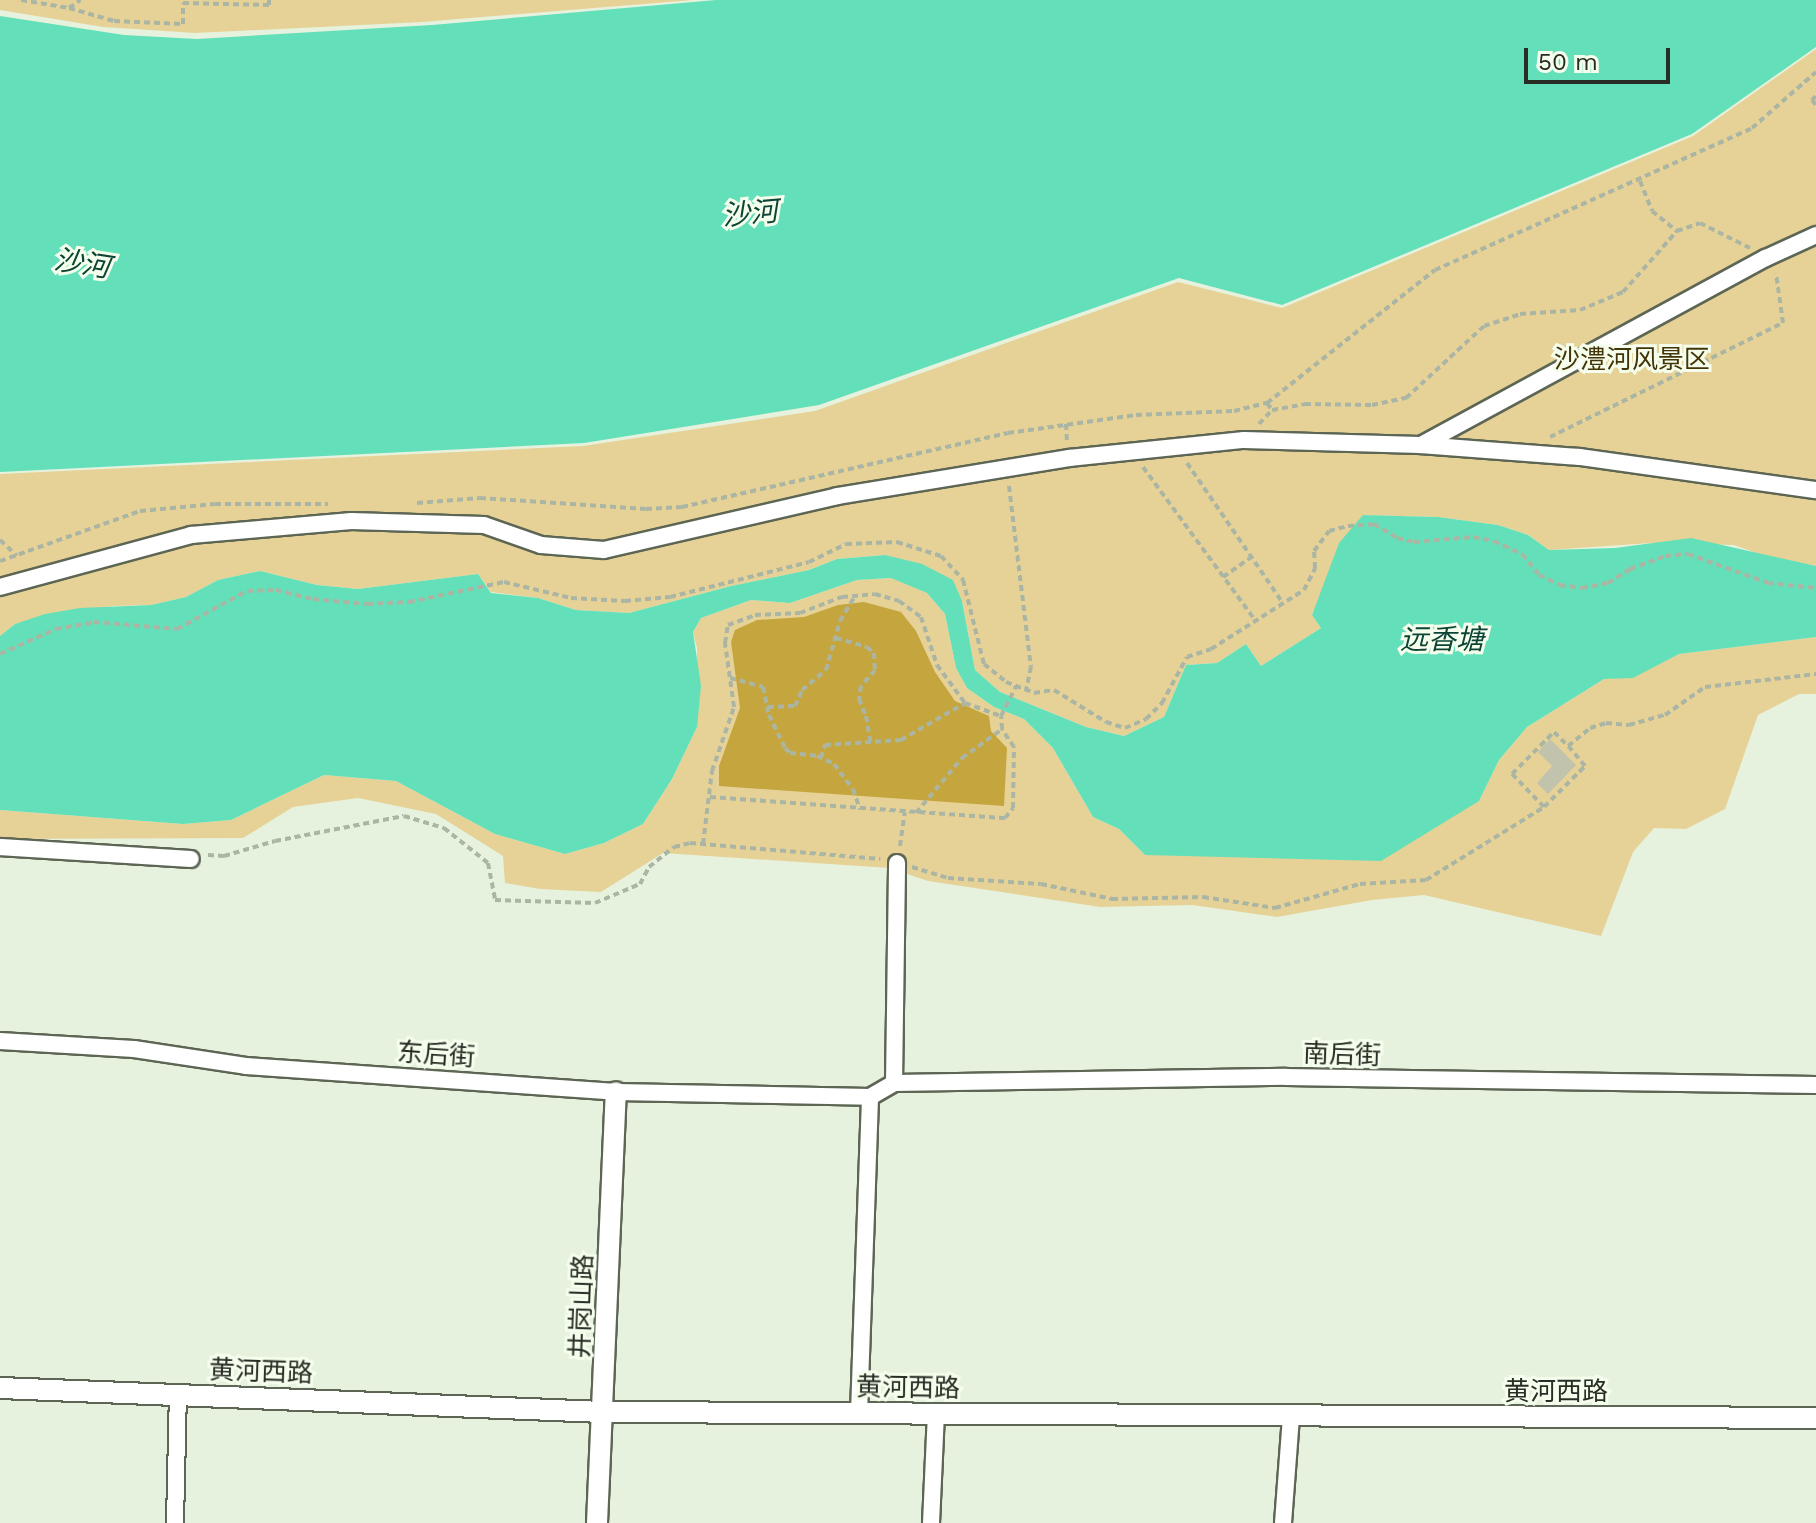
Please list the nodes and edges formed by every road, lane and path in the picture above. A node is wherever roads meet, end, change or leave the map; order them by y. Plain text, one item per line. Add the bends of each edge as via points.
1 (21, 0) edge
2 (80, 0) edge
3 (269, 0) edge
4 (69, 8) junction
5 (1815, 76) edge
6 (1816, 96) edge
7 (1816, 105) edge
8 (1640, 181) junction
9 (1677, 231) dead end
10 (1816, 235) edge
11 (1267, 403) junction
12 (1272, 410) dead end
13 (1420, 445) junction
14 (1177, 447) junction
15 (1132, 452) junction
16 (1006, 468) junction
17 (1816, 490) edge
18 (409, 503) dead end
19 (336, 504) dead end
20 (0, 540) edge
21 (17, 556) junction
22 (1252, 557) junction
23 (0, 561) edge
24 (1223, 577) junction
25 (0, 587) edge
26 (1816, 588) edge
27 (855, 596) junction
28 (1283, 603) junction
29 (1255, 620) junction
30 (836, 638) junction
31 (0, 654) edge
32 (1816, 674) edge
33 (730, 678) junction
34 (1016, 686) junction
35 (1026, 690) junction
36 (965, 703) junction
37 (768, 707) junction
38 (1001, 716) junction
39 (1002, 729) junction
40 (871, 743) junction
41 (1568, 746) junction
42 (821, 758) junction
43 (710, 797) junction
44 (1544, 807) junction
45 (860, 809) junction
46 (905, 812) junction
47 (916, 813) junction
48 (703, 844) junction
49 (0, 847) edge
50 (191, 859) joint
51 (897, 863) junction
52 (0, 1041) edge
53 (894, 1083) junction
54 (1816, 1085) edge
55 (616, 1092) junction
56 (870, 1097) junction
57 (0, 1388) edge
58 (178, 1395) junction
59 (603, 1412) junction
60 (859, 1413) junction
61 (936, 1414) junction
62 (1291, 1417) junction
63 (1816, 1418) edge
64 (175, 1523) edge
65 (597, 1523) edge
66 (931, 1523) edge
67 (1283, 1523) edge

1 - 4 path
2 - 4 path
3 - 4 path via 269,5 183,3 183,24 114,21
5 - 8 path via 1752,128
6 - 7 path
8 - 9 path via 1652,211
8 - 11 path via 1435,270
10 - 13 street
11 - 12 path
11 - 18 path via 1234,411 1136,415 1008,433 682,507 480,498
13 - 14 street via 1283,439
13 - 17 street via 1580,457
14 - 15 street
14 - 22 path
15 - 16 street
15 - 24 path
16 - 25 street via 837,496 604,550 541,545 484,525 351,521 191,535
16 - 35 path via 1031,667
19 - 21 path via 215,504 140,511
20 - 21 path
21 - 23 path
22 - 24 path
22 - 28 path
24 - 29 path
26 - 28 path via 1768,583 1688,554 1665,556 1608,583 1560,585 1539,575 1522,554 1494,541 1473,537 1414,542 1374,524 1329,531 1314,551 1315,568 1304,590
27 - 30 path
27 - 33 path via 800,613 755,615 728,625
27 - 36 path via 875,594 899,601 921,617 937,665
28 - 29 path
29 - 35 path via 1211,649 1187,657 1162,703 1146,719 1125,728 1054,690
30 - 37 path via 826,670 802,690 795,706
30 - 40 path via 874,653 875,670 861,686 859,699
31 - 34 path via 56,629 94,622 177,629 247,591 276,590 367,604 409,602 504,582 571,598 625,601 670,597 809,562 846,544 897,542 941,556 963,580 984,664
32 - 41 path via 1705,687 1665,715 1590,728
33 - 37 path via 763,687
33 - 43 path via 734,707 712,771
34 - 35 path
34 - 38 path
36 - 38 path
36 - 40 path via 901,740
37 - 42 path via 790,753
38 - 39 path
39 - 47 path via 962,758
39 - 47 path via 1014,747 1013,808 1005,818
40 - 42 path via 825,745
41 - 44 path via 1585,766
41 - 44 path via 1554,732 1512,774
42 - 45 path via 834,764
43 - 45 path
43 - 48 path
44 - 51 path via 1426,880 1360,884 1275,908 1203,897 1112,899 1041,884 948,878
45 - 46 path
46 - 47 path
46 - 51 path
48 - 50 path via 674,847 649,867 640,884 595,903 495,900 488,863 444,828 404,816
48 - 51 path
49 - 50 street
51 - 53 street
52 - 55 street, 东后街 via 134,1049 246,1066
53 - 54 street, 南后街 via 1286,1077
53 - 56 street, 南后街
55 - 56 street, 东后街
55 - 59 street, 井岗山路
56 - 60 street
57 - 58 street, 黄河西路
58 - 59 street, 黄河西路
58 - 64 street
59 - 60 street, 黄河西路
59 - 65 street, 井岗山路
60 - 61 street, 黄河西路
61 - 62 street, 黄河西路
61 - 66 street
62 - 63 street, 黄河西路
62 - 67 street

